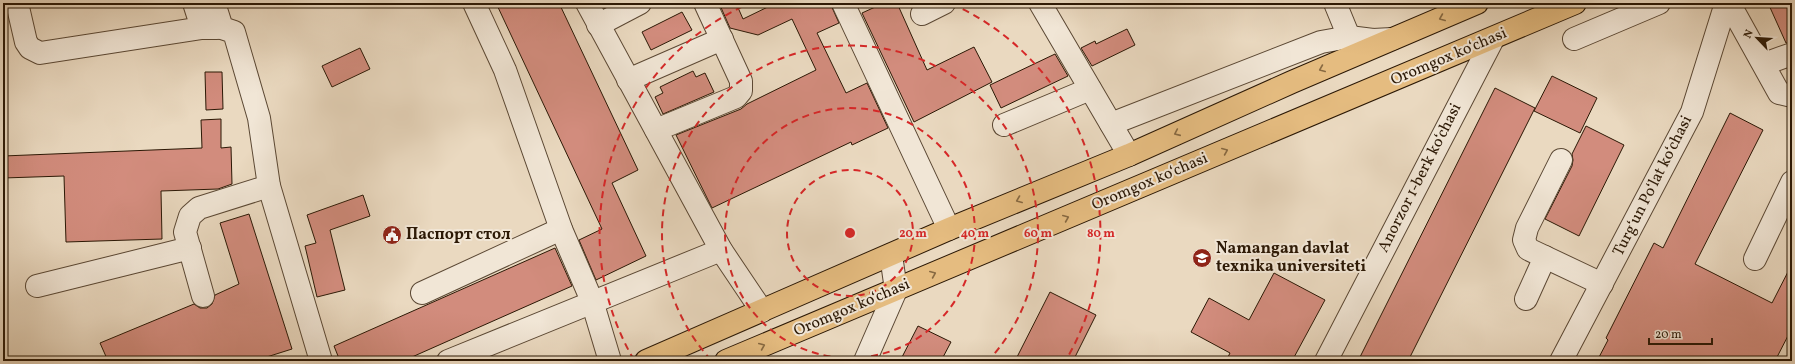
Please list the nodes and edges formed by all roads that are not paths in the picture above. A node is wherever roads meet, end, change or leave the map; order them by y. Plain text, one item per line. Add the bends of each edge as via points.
1 (17, 3) edge
2 (194, 3) edge
3 (214, 3) edge
4 (474, 3) edge
5 (587, 3) edge
6 (640, 3) edge
7 (706, 3) edge
8 (843, 3) edge
9 (944, 3) edge
10 (1040, 3) edge
11 (1335, 3) edge
12 (1477, 3) edge
13 (1726, 3) edge
14 (1729, 3) edge
15 (1647, 5) edge
16 (1561, 6) edge
17 (922, 14) dead end
18 (598, 25) junction
19 (212, 28) junction
20 (1349, 37) junction
21 (722, 39) junction
22 (1392, 39) junction
23 (1493, 39) junction
24 (1574, 39) dead end
25 (1792, 54) edge
26 (1764, 64) junction
27 (628, 80) junction
28 (1090, 88) junction
29 (1792, 96) edge
30 (1111, 124) junction
31 (1004, 125) dead end
32 (656, 130) junction
33 (1129, 155) junction
34 (1561, 160) dead end
35 (1792, 182) edge
36 (269, 186) junction
37 (561, 229) junction
38 (950, 230) junction
39 (190, 248) junction
40 (721, 250) junction
41 (891, 254) junction
42 (1545, 257) junction
43 (1755, 259) dead end
44 (1602, 284) junction
45 (37, 286) dead end
46 (896, 290) junction
47 (422, 293) dead end
48 (203, 296) dead end
49 (1526, 299) dead end
50 (592, 301) junction
51 (762, 311) junction
52 (321, 361) edge
53 (448, 361) edge
54 (610, 361) edge
55 (646, 361) edge
56 (726, 361) edge
57 (865, 361) edge
58 (1326, 361) edge
59 (1561, 361) edge

1 - 19 street via 26,42 30,48 40,53
2 - 19 street
3 - 19 street
4 - 37 street via 506,70
5 - 18 street
6 - 18 street
7 - 21 street
8 - 38 street
9 - 17 street
10 - 28 street
11 - 20 street
12 -> 22 main road, Oromgox ko‘chasi
13 - 44 street, Turgʻun Poʻlat koʻchasi via 1692,112
14 - 26 street
15 - 24 street
16 - 23 main road, Oromgox ko‘chasi
18 - 27 street
19 - 36 street via 234,32 259,118
20 - 22 street
20 - 30 street via 1321,42
21 - 27 street
21 - 32 street via 742,81 741,91 736,97
22 -> 33 main road, Oromgox ko‘chasi
46 -> 23 main road, Oromgox ko‘chasi
23 - 58 street, Anorzor 1-berk koʻchasi
25 - 26 street
26 - 29 street via 1779,93
27 - 32 street
28 - 30 street
28 - 31 street
30 - 33 street
32 - 40 street
33 -> 38 main road, Oromgox ko‘chasi
34 - 42 street via 1527,228 1524,240 1528,249
35 - 43 street
36 - 39 street via 199,208 190,216 186,227
36 - 52 street
37 - 47 street
37 - 50 street
38 - 41 main road, Oromgox ko‘chasi
39 - 45 street
39 - 48 street
40 - 50 street
40 - 51 street
41 - 46 street
41 - 51 main road, Oromgox ko‘chasi
42 - 44 street
42 - 49 street
44 - 59 street, Turgʻun Poʻlat koʻchasi
56 -> 46 main road, Oromgox ko‘chasi
46 - 57 street
50 - 53 street
50 - 54 street
51 - 55 main road, Oromgox ko‘chasi

